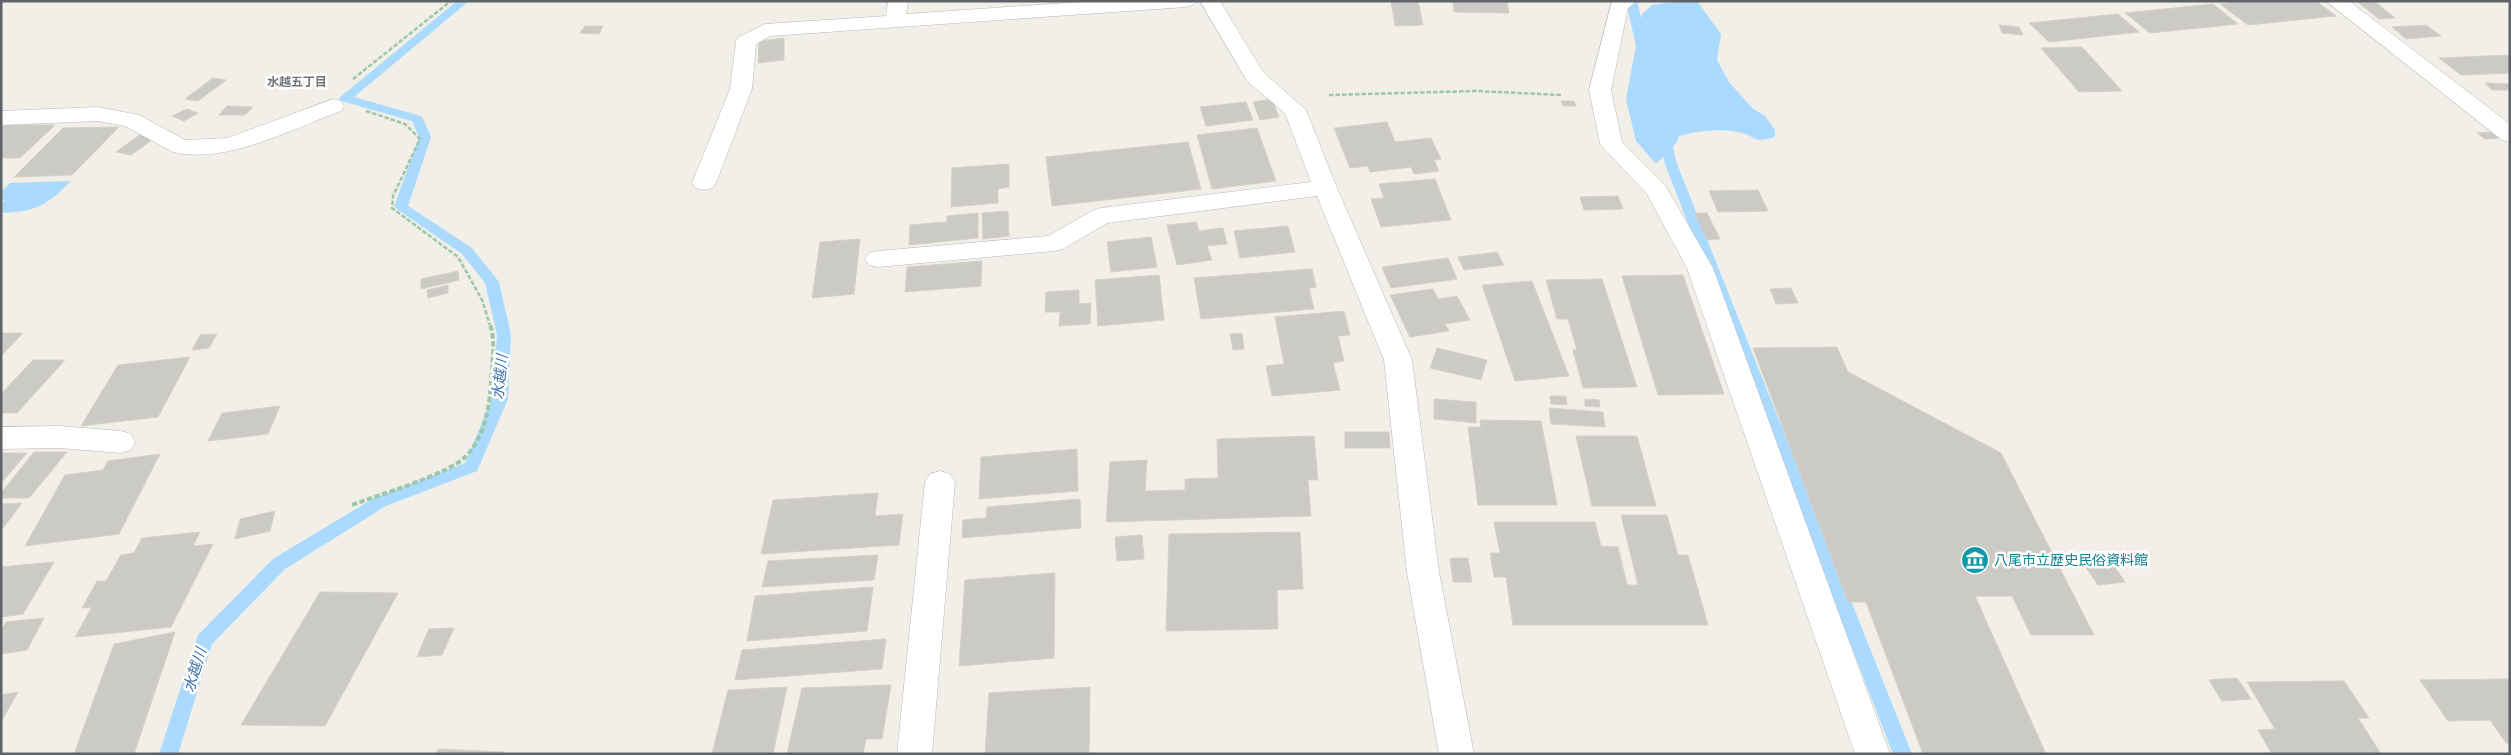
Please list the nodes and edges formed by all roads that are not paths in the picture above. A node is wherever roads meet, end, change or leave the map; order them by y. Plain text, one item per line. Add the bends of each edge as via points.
1 (1186, 1) edge
2 (1210, 1) edge
3 (1627, 1) edge
4 (2336, 1) edge
5 (896, 11) edge
6 (333, 106) road end
7 (1, 118) edge
8 (2510, 135) edge
9 (704, 183) dead end
10 (1325, 188) junction
11 (878, 259) dead end
12 (1, 438) edge
13 (121, 442) dead end
14 (940, 482) dead end
15 (914, 754) edge
16 (1457, 754) edge
17 (1873, 754) edge

1 - 5 street
2 - 10 street via 1255,76 1295,110
3 - 17 street via 1619,5 1600,95 1611,144 1657,190 1700,268
4 - 8 street
5 - 9 street via 765,30 746,41 740,88
6 - 7 street via 231,146 181,147 131,120 98,114
10 - 11 street via 1101,216 1054,243
10 - 16 street via 1398,360 1422,572
12 - 13 street via 59,437
14 - 15 street

